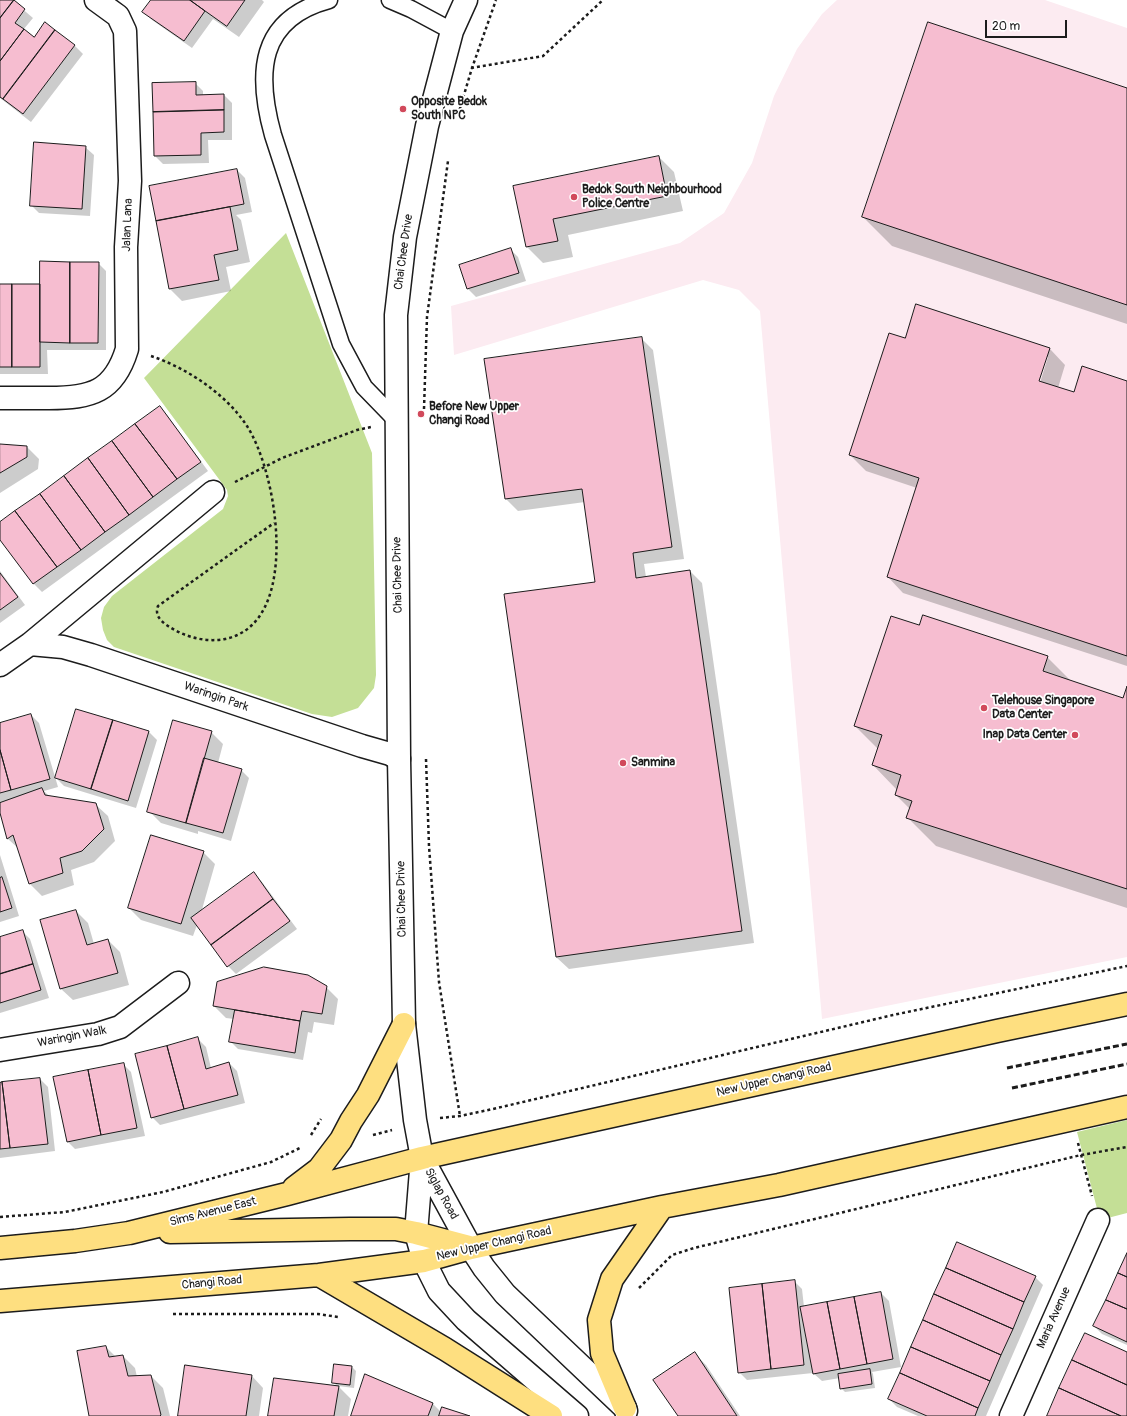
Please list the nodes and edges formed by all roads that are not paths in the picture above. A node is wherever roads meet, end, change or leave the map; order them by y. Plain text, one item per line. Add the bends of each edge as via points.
1 (96, 0) edge
2 (329, 0) edge
3 (390, 0) edge
4 (466, 0) edge
5 (452, 31) junction
6 (0, 398) edge
7 (397, 421) junction
8 (213, 492) road end
9 (30, 644) junction
10 (0, 665) edge
11 (399, 759) junction
12 (178, 983) dead end
13 (1127, 1004) edge
14 (404, 1024) junction
15 (0, 1050) edge
16 (1127, 1107) edge
17 (422, 1158) junction
18 (287, 1194) junction
19 (662, 1207) junction
20 (1098, 1220) road end
21 (129, 1232) junction
22 (416, 1233) junction
23 (0, 1248) edge
24 (471, 1248) junction
25 (424, 1260) junction
26 (318, 1274) junction
27 (0, 1301) edge
28 (626, 1412) edge
29 (551, 1416) edge
30 (577, 1416) edge
31 (1011, 1416) edge

1 - 6 street, Jalan Lana via 118,16 125,31 130,181 126,247 127,349 112,379 85,396
2 - 7 lane via 312,5 293,16 277,32 265,64 265,103 341,344 364,387
3 - 5 lane
4 - 5 street, Chai Chee Drive
5 - 7 street, Chai Chee Drive via 426,126 405,237 396,316
7 - 11 street, Chai Chee Drive
8 - 9 street
9 - 10 street
9 - 11 street, Waringin Park via 63,647 85,653
11 - 14 street, Chai Chee Drive
12 - 15 street, Waringin Walk via 120,1027 98,1034
13 - 17 main road, New Upper Changi Road
14 - 17 street, Chai Chee Drive
14 - 18 main road via 342,1140 319,1169
16 - 19 main road, New Upper Changi Road via 779,1185
17 - 18 main road, Sims Avenue East
17 - 22 street, Siglap Road
17 - 24 street, Siglap Road
18 - 21 main road, Sims Avenue East
19 - 24 main road, New Upper Changi Road
19 - 28 main road via 612,1279 599,1320 602,1353
20 - 31 street, Maria Avenue
21 - 22 main road via 396,1229
21 - 23 main road, Sims Avenue East via 75,1241
22 - 24 main road
22 - 25 street, Siglap Road
24 - 25 main road, New Upper Changi Road
24 - 28 street, Siglap Road via 505,1294
25 - 26 main road, Changi Road
25 - 30 street, Siglap Road via 439,1291 466,1320
26 - 27 main road, Changi Road
26 - 29 main road via 445,1349

